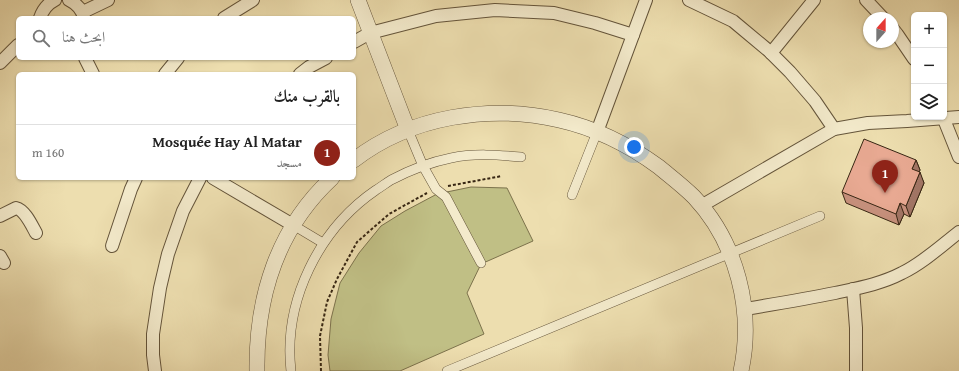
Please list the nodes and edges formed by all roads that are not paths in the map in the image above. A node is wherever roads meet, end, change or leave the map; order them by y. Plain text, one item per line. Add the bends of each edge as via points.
1 (55, 0) edge
2 (69, 0) edge
3 (108, 0) edge
4 (253, 0) edge
5 (358, 0) edge
6 (646, 0) edge
7 (689, 0) edge
8 (814, 0) edge
9 (866, 0) edge
10 (877, 12) edge
11 (83, 15) edge
12 (41, 16) edge
13 (227, 16) edge
14 (370, 33) junction
15 (633, 35) junction
16 (899, 37) edge
17 (356, 41) edge
18 (16, 47) edge
19 (771, 53) junction
20 (911, 55) edge
21 (86, 60) edge
22 (176, 60) edge
23 (323, 60) edge
24 (0, 63) edge
25 (92, 72) edge
26 (167, 72) edge
27 (303, 72) edge
28 (947, 117) edge
29 (959, 117) edge
30 (916, 120) edge
31 (944, 120) edge
32 (834, 129) junction
33 (408, 130) junction
34 (597, 132) junction
35 (521, 157) dead end
36 (959, 157) edge
37 (356, 159) edge
38 (423, 166) junction
39 (135, 180) edge
40 (199, 180) edge
41 (216, 180) edge
42 (330, 180) edge
43 (572, 195) dead end
44 (701, 206) junction
45 (0, 216) edge
46 (820, 216) dead end
47 (293, 225) junction
48 (959, 232) edge
49 (36, 233) dead end
50 (323, 243) junction
51 (112, 246) dead end
52 (730, 253) junction
53 (481, 264) dead end
54 (853, 289) junction
55 (745, 309) junction
56 (155, 371) edge
57 (257, 371) edge
58 (291, 371) edge
59 (447, 371) edge
60 (741, 371) edge
61 (856, 371) edge

1 - 12 street via 45,6
2 - 11 street via 79,7
3 - 11 street
4 - 13 street
5 - 14 street
6 - 15 street
7 - 19 street via 733,21
8 - 19 street
9 - 10 street
14 - 15 street via 436,16 495,10 554,13
14 - 17 street
14 - 33 street
15 - 34 street
16 - 20 street
18 - 24 street
19 - 32 street via 815,101
21 - 25 street
22 - 26 street
23 - 27 street
28 - 29 street
30 - 32 street via 868,123
31 - 36 street
32 - 44 street
33 - 34 street via 448,118 502,113 558,120
33 - 37 street via 376,145
33 - 38 street
34 - 43 street
34 - 44 street via 651,161 681,185
35 - 38 street via 486,154 452,158
38 - 50 street via 391,180 365,198 342,218
38 - 53 street via 436,188 446,197
39 - 51 street
40 - 56 street via 183,212 168,254 160,288 153,334
41 - 47 street
42 - 47 street
44 - 52 street via 716,226
45 - 49 street via 18,208 22,210
46 - 52 street
47 - 50 street
47 - 57 street via 280,249 263,300 257,336
48 - 54 street via 903,273 888,280
50 - 58 street via 308,270 298,299 292,329
52 - 55 street via 738,274
52 - 59 street
54 - 55 street
54 - 61 street
55 - 60 street via 745,344

